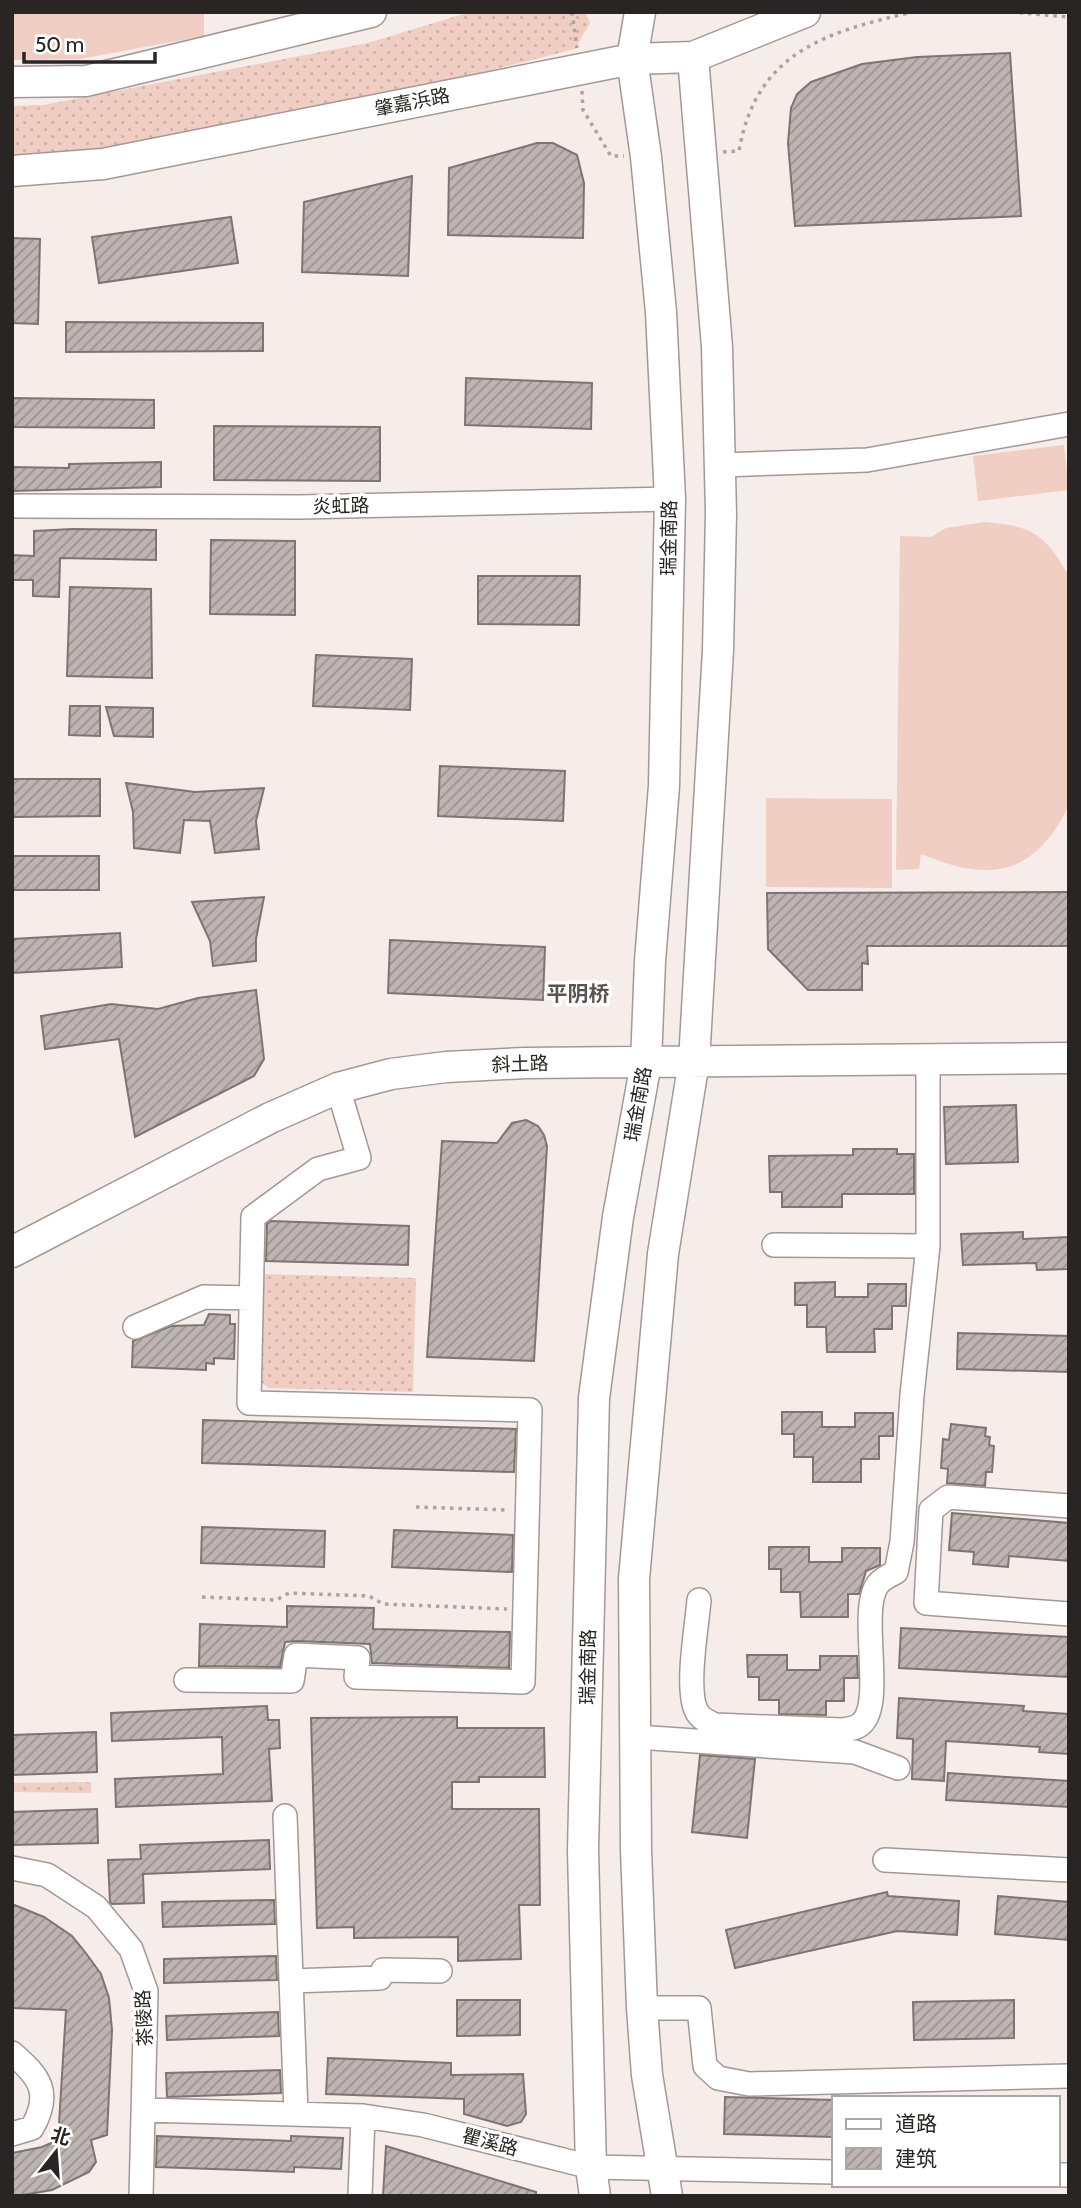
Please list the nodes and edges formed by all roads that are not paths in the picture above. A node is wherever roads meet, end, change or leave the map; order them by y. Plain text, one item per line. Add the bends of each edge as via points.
1 (371, 12) edge
2 (640, 12) edge
3 (784, 12) edge
4 (805, 12) edge
5 (692, 57) junction
6 (632, 59) junction
7 (12, 82) edge
8 (12, 171) edge
9 (1069, 424) edge
10 (720, 465) junction
11 (670, 499) junction
12 (12, 506) edge
13 (1069, 1058) edge
14 (928, 1060) junction
15 (694, 1061) junction
16 (646, 1063) junction
17 (338, 1088) junction
18 (774, 1245) dead end
19 (928, 1246) junction
20 (12, 1252) edge
21 (251, 1298) junction
22 (135, 1327) dead end
23 (1069, 1506) edge
24 (699, 1600) dead end
25 (1069, 1615) edge
26 (186, 1679) dead end
27 (637, 1737) junction
28 (898, 1768) dead end
29 (285, 1816) dead end
30 (885, 1860) dead end
31 (12, 1868) edge
32 (1069, 1870) edge
33 (440, 1971) dead end
34 (291, 1981) junction
35 (642, 2008) junction
36 (12, 2053) edge
37 (1069, 2076) edge
38 (145, 2109) junction
39 (296, 2113) junction
40 (363, 2116) junction
41 (12, 2134) edge
42 (832, 2172) edge
43 (593, 2181) edge
44 (666, 2183) edge
45 (141, 2196) edge
46 (360, 2196) edge

1 - 7 main road via 86,81
2 - 6 main road, 瑞金南路
3 - 5 main road
4 - 5 main road, 肇嘉浜路
5 - 6 main road, 肇嘉浜路
5 - 10 main road via 717,347
6 - 8 main road, 肇嘉浜路 via 103,164
6 - 11 main road, 瑞金南路 via 661,312
9 - 10 street via 867,460
10 - 15 main road via 718,650
11 - 12 street, 炎虹路 via 299,507
11 - 16 main road, 瑞金南路 via 664,786
13 - 14 main road, 斜土路
14 - 15 main road, 斜土路
14 - 19 street
15 - 16 main road, 斜土路
15 - 27 main road via 663,1254 634,1579
16 - 17 main road, 斜土路 via 446,1067 391,1074
16 - 43 main road, 瑞金南路 via 618,1217 594,1398 583,1850
17 - 20 main road, 斜土路 via 270,1118
17 - 21 street via 359,1157 318,1169 253,1217
18 - 19 street
19 - 24 street via 900,1563 896,1572 878,1583 872,1600 870,1702 864,1722 841,1730 706,1722 698,1714 692,1693
21 - 22 street via 204,1297
21 - 26 street via 248,1403 530,1410 523,1682 356,1677 358,1658 296,1655 292,1681
23 - 25 street via 948,1497 931,1510 926,1603
27 - 28 street via 855,1752
27 - 35 main road
29 - 34 street
30 - 32 street
31 - 38 street, 茶陵路 via 47,1875 96,1907 131,1949 146,1991
33 - 34 street via 383,1970 380,1978
34 - 39 street
35 - 37 street via 699,2008 705,2066 718,2078 749,2084
35 - 44 main road via 647,2075
36 - 41 street via 41,2084 43,2098 32,2128
38 - 39 street, 瞿溪路
38 - 45 street, 茶陵路
39 - 40 street, 瞿溪路
40 - 43 street, 瞿溪路 via 422,2124
40 - 46 street
42 - 44 street, 瞿溪路
43 - 44 street, 瞿溪路

